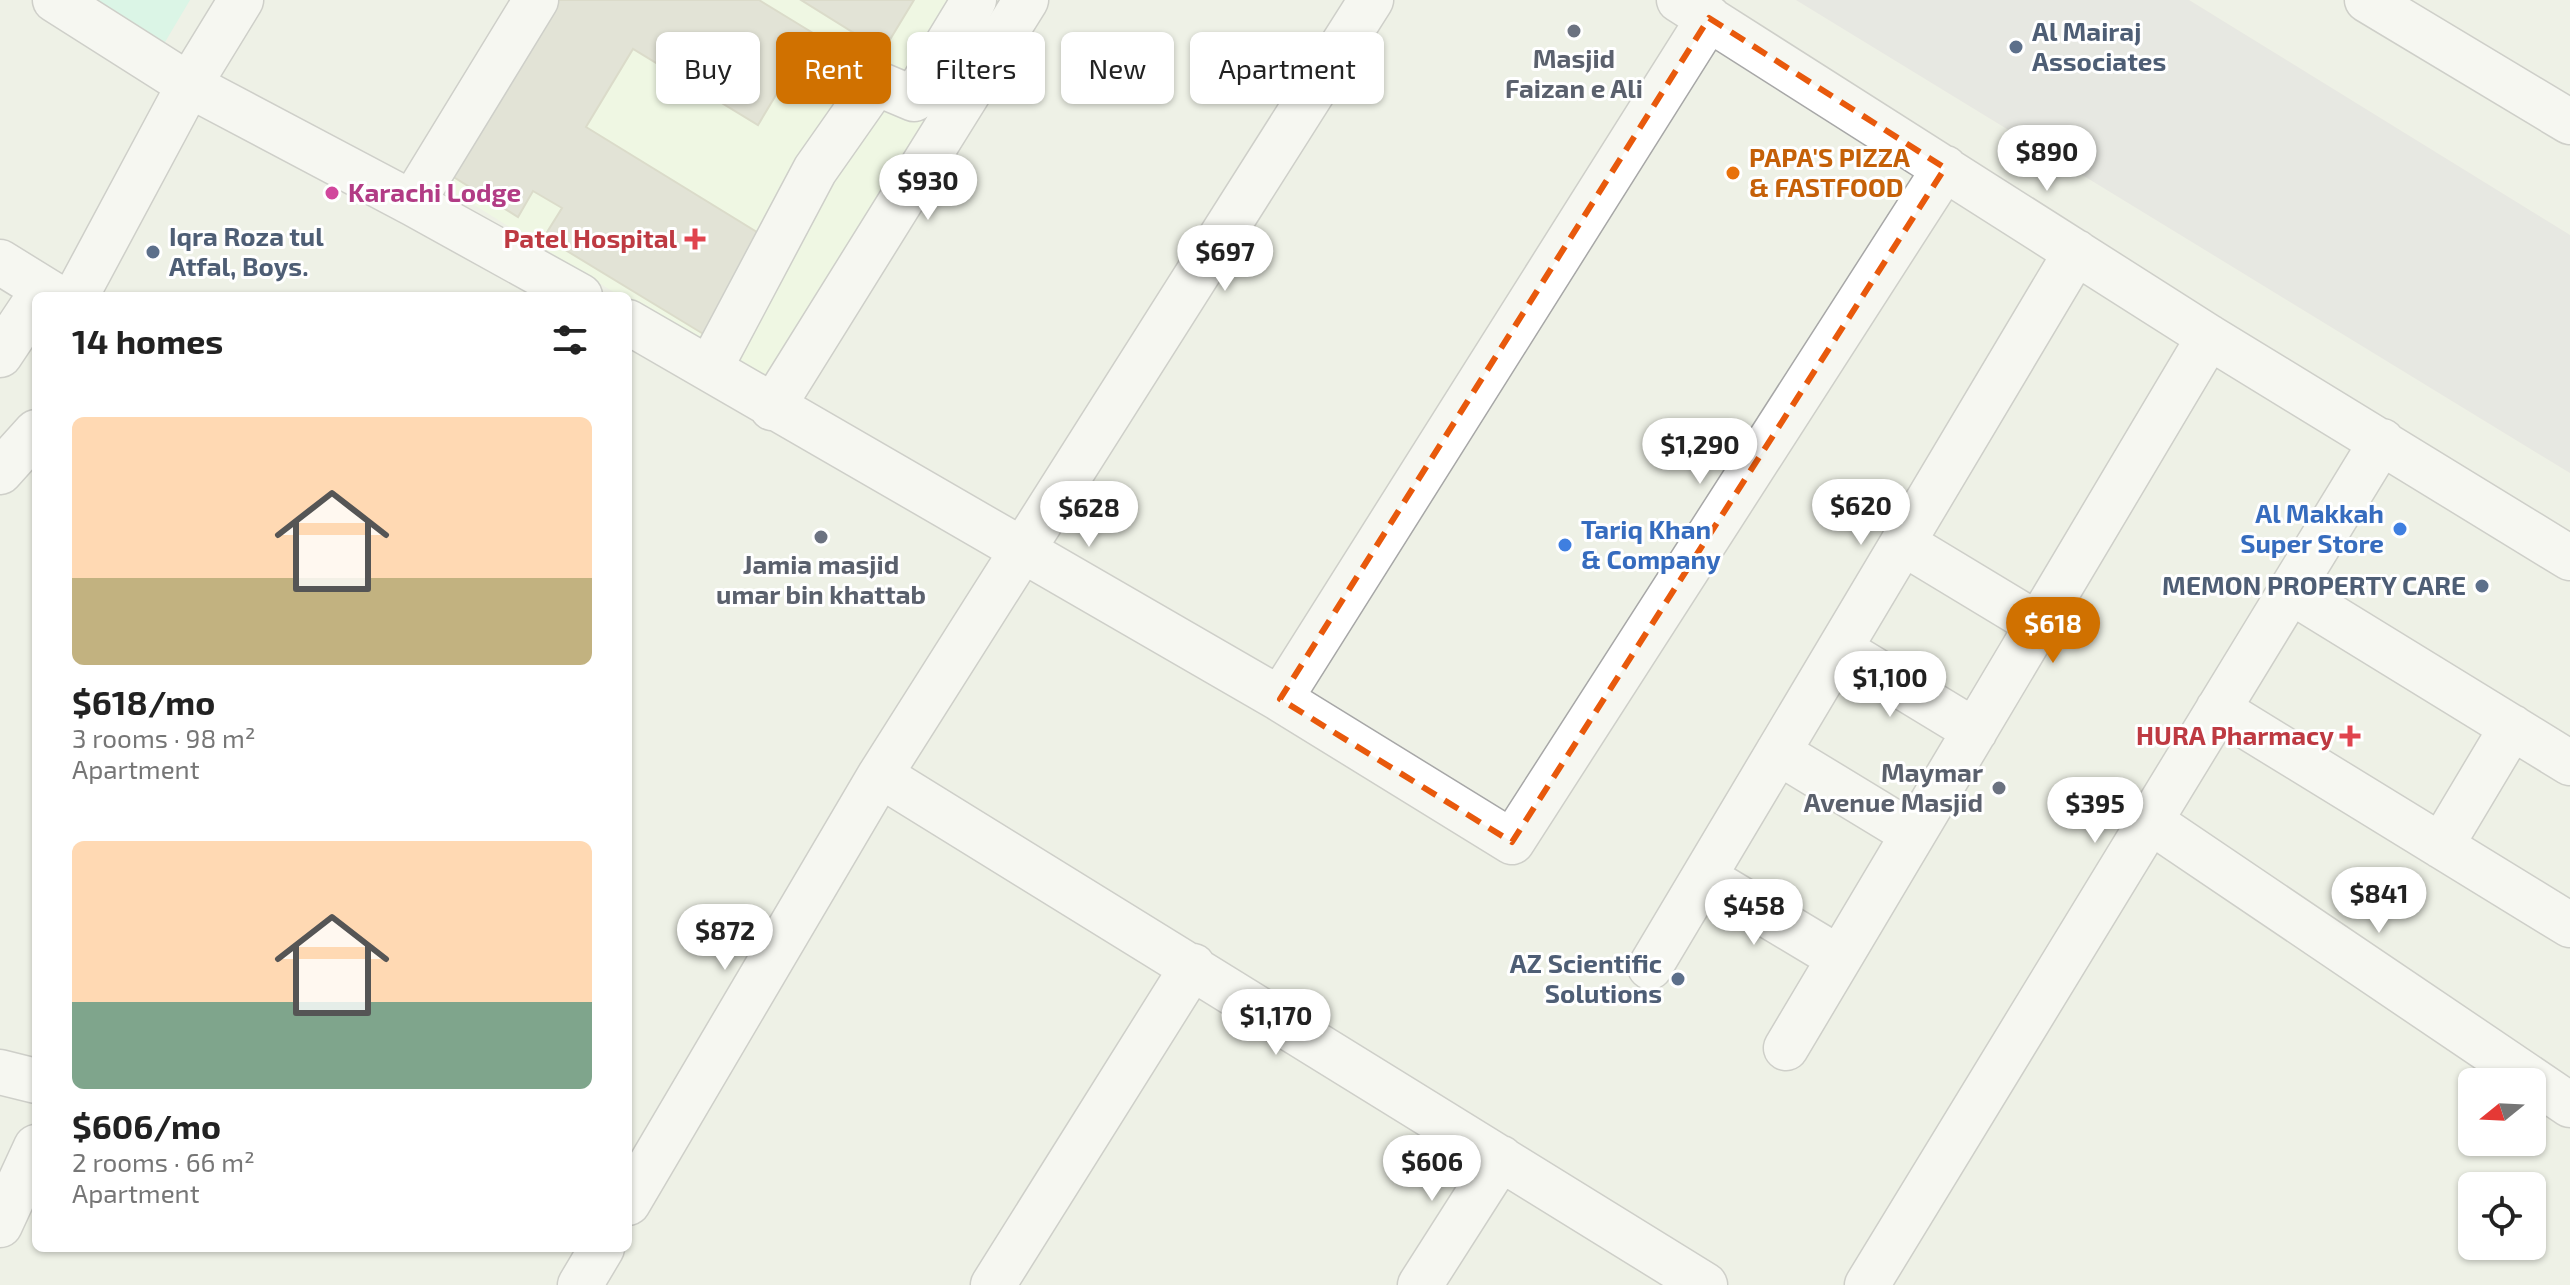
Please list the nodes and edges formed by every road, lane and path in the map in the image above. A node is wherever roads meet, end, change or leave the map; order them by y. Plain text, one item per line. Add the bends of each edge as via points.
1 (55, 0) edge
2 (241, 0) edge
3 (536, 0) edge
4 (974, 0) edge
5 (1026, 0) edge
6 (1371, 0) edge
7 (2367, 0) edge
8 (1694, 9) edge
9 (189, 85) junction
10 (2570, 122) edge
11 (1945, 168) junction
12 (412, 203) junction
13 (2076, 252) junction
14 (0, 262) edge
15 (44, 292) edge
16 (53, 292) edge
17 (573, 292) edge
18 (32, 317) edge
19 (632, 324) edge
20 (2209, 337) junction
21 (0, 355) edge
22 (710, 368) junction
23 (772, 408) junction
24 (32, 436) edge
25 (2382, 441) junction
26 (0, 472) edge
27 (1903, 543) junction
28 (1022, 550) junction
29 (2570, 558) edge
30 (2290, 591) junction
31 (2037, 624) junction
32 (1840, 649) junction
33 (1280, 699) junction
34 (2218, 709) junction
35 (2512, 727) junction
36 (1975, 731) junction
37 (1778, 752) junction
38 (2570, 763) edge
39 (880, 775) junction
40 (2150, 821) junction
41 (1913, 834) junction
42 (2441, 846) junction
43 (1704, 877) junction
44 (2570, 925) edge
45 (1839, 958) junction
46 (1193, 966) junction
47 (1650, 967) dead end
48 (1786, 1048) dead end
49 (0, 1072) edge
50 (32, 1080) edge
51 (2570, 1105) edge
52 (32, 1156) edge
53 (1501, 1158) junction
54 (632, 1196) edge
55 (0, 1225) edge
56 (600, 1252) edge
57 (580, 1285) edge
58 (993, 1285) edge
59 (1420, 1285) edge
60 (1705, 1285) edge
61 (1867, 1285) edge

1 - 9 street
2 - 9 street
3 - 12 street
4 - 22 street via 914,99 876,83 815,170
5 - 23 street
6 - 28 street
7 - 10 street
8 - 11 street
8 - 33 street
9 - 12 street
9 - 16 street
11 - 13 street
11 - 33 street via 1512,842
12 - 17 street
13 - 20 street
13 - 27 street
14 - 15 street
18 - 21 street
19 - 22 street
20 - 25 street
20 - 31 street
22 - 23 street
23 - 28 street
24 - 26 street
25 - 29 street
25 - 30 street
27 - 31 street
27 - 32 street
28 - 33 street
28 - 39 street
30 - 34 street
30 - 35 street
31 - 36 street
32 - 36 street
32 - 37 street
34 - 40 street
34 - 42 street
35 - 38 street
35 - 42 street
36 - 41 street
37 - 41 street
37 - 43 street
39 - 46 street
39 - 54 street
40 - 51 street
40 - 61 street
41 - 45 street
42 - 44 street
43 - 45 street
43 - 47 street
45 - 48 street
46 - 53 street
46 - 58 street
49 - 50 street
52 - 55 street
53 - 59 street
53 - 60 street
56 - 57 street

